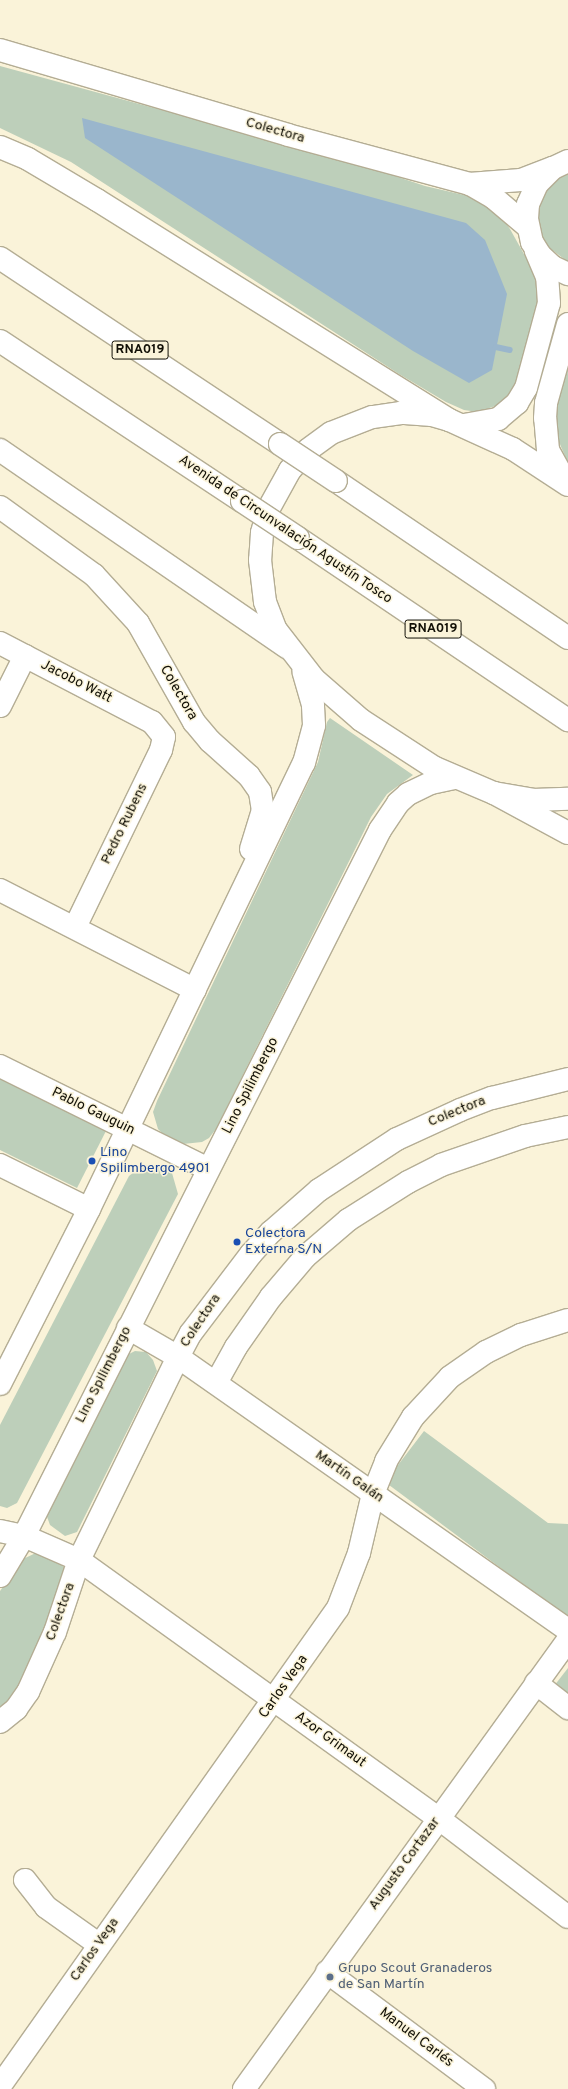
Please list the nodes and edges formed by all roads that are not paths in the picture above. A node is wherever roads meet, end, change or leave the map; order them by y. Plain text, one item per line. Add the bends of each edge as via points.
1 (0, 50) edge
2 (0, 147) edge
3 (562, 162) edge
4 (469, 184) junction
5 (527, 226) junction
6 (536, 248) junction
7 (0, 258) edge
8 (568, 274) edge
9 (568, 324) edge
10 (0, 341) edge
11 (457, 422) junction
12 (0, 450) edge
13 (568, 485) edge
14 (0, 507) edge
15 (568, 638) edge
16 (0, 643) edge
17 (287, 647) junction
18 (25, 656) junction
19 (300, 664) junction
20 (0, 706) edge
21 (568, 720) edge
22 (152, 722) joint
23 (455, 778) junction
24 (494, 793) junction
25 (568, 799) edge
26 (568, 833) edge
27 (0, 890) edge
28 (230, 919) junction
29 (75, 927) junction
30 (195, 990) junction
31 (0, 1066) edge
32 (568, 1079) edge
33 (568, 1127) edge
34 (128, 1129) junction
35 (0, 1165) edge
36 (208, 1169) junction
37 (89, 1209) junction
38 (568, 1320) edge
39 (128, 1328) junction
40 (178, 1357) junction
41 (6, 1358) edge
42 (216, 1383) junction
43 (0, 1384) edge
44 (373, 1494) junction
45 (0, 1531) edge
46 (24, 1536) junction
47 (79, 1560) junction
48 (0, 1576) edge
49 (568, 1630) edge
50 (568, 1640) edge
51 (536, 1683) junction
52 (275, 1700) junction
53 (568, 1708) edge
54 (0, 1722) edge
55 (438, 1818) junction
56 (25, 1880) dead end
57 (568, 1917) edge
58 (98, 1944) junction
59 (327, 1972) junction
60 (0, 2086) edge
61 (244, 2089) edge
62 (484, 2089) edge

1 - 4 main road, Colectora via 282,133
2 - 11 main road via 34,163 97,200
3 - 4 main road, Colectora via 521,180
3 - 5 main road via 537,184 530,197
4 - 5 main road via 494,198
5 - 6 main road
6 - 8 main road via 545,261
6 - 11 main road via 547,277 549,303 526,388 518,404 498,419
7 - 15 main road, RNA019, bridge
9 - 13 main road via 546,403 544,427 554,464
10 - 21 main road, Avenida de Circunvalación Agustín Tosco / RNA019, bridge
11 - 13 main road via 513,449
11 - 17 main road via 432,415 401,413 358,421 318,442 290,470 269,508 262,533 260,560 265,602 276,630
12 - 17 main road
14 - 28 main road, Colectora via 94,575 118,598 138,623 194,722 210,741 249,776 260,792 263,810
16 - 18 main road, Jacobo Watt
17 - 19 main road
18 - 20 main road
18 - 22 main road, Jacobo Watt
19 - 23 main road via 329,694 378,733
19 - 28 main road via 309,684 313,704 314,725 310,744
22 - 29 main road, Pedro Rubens via 164,737 161,750
23 - 24 main road
23 - 36 main road, Lino Spilimbergo via 443,779 420,788 398,803 389,814
24 - 25 main road via 533,800
24 - 26 main road
27 - 29 main road
28 - 30 main road
29 - 30 main road
30 - 34 main road
31 - 34 main road, Pablo Gauguin
32 - 40 main road, Colectora via 500,1096 460,1110 397,1139 344,1172 293,1212 251,1254 191,1333
33 - 42 main road via 525,1136 441,1165 408,1182 348,1220 305,1257 271,1297 236,1347
34 - 36 main road, Pablo Gauguin
34 - 37 main road
35 - 37 main road
36 - 39 main road, Lino Spilimbergo
37 - 41 main road
38 - 44 main road, Carlos Vega via 521,1335 486,1352 450,1377 425,1401 398,1437
39 - 40 main road, Martín Galán
39 - 46 main road, Lino Spilimbergo
40 - 42 main road, Martín Galán
40 - 47 main road, Colectora
41 - 43 main road
42 - 44 main road, Martín Galán
44 - 49 main road, Martín Galán
44 - 52 main road, Carlos Vega via 359,1553 338,1608
45 - 46 main road, Azor Grimaut
46 - 47 main road, Azor Grimaut
46 - 48 main road, Lino Spilimbergo
47 - 52 main road, Azor Grimaut
47 - 54 main road, Colectora via 55,1632 28,1692 16,1709
50 - 51 main road, Augusto Cortazar
51 - 53 main road
51 - 55 main road, Augusto Cortazar
52 - 55 main road, Azor Grimaut
52 - 58 main road, Carlos Vega
55 - 57 main road, Azor Grimaut
55 - 59 main road, Augusto Cortazar
56 - 58 main road via 46,1907
58 - 60 main road, Carlos Vega
59 - 61 main road, Augusto Cortazar
59 - 62 main road, Manuel Carlés

